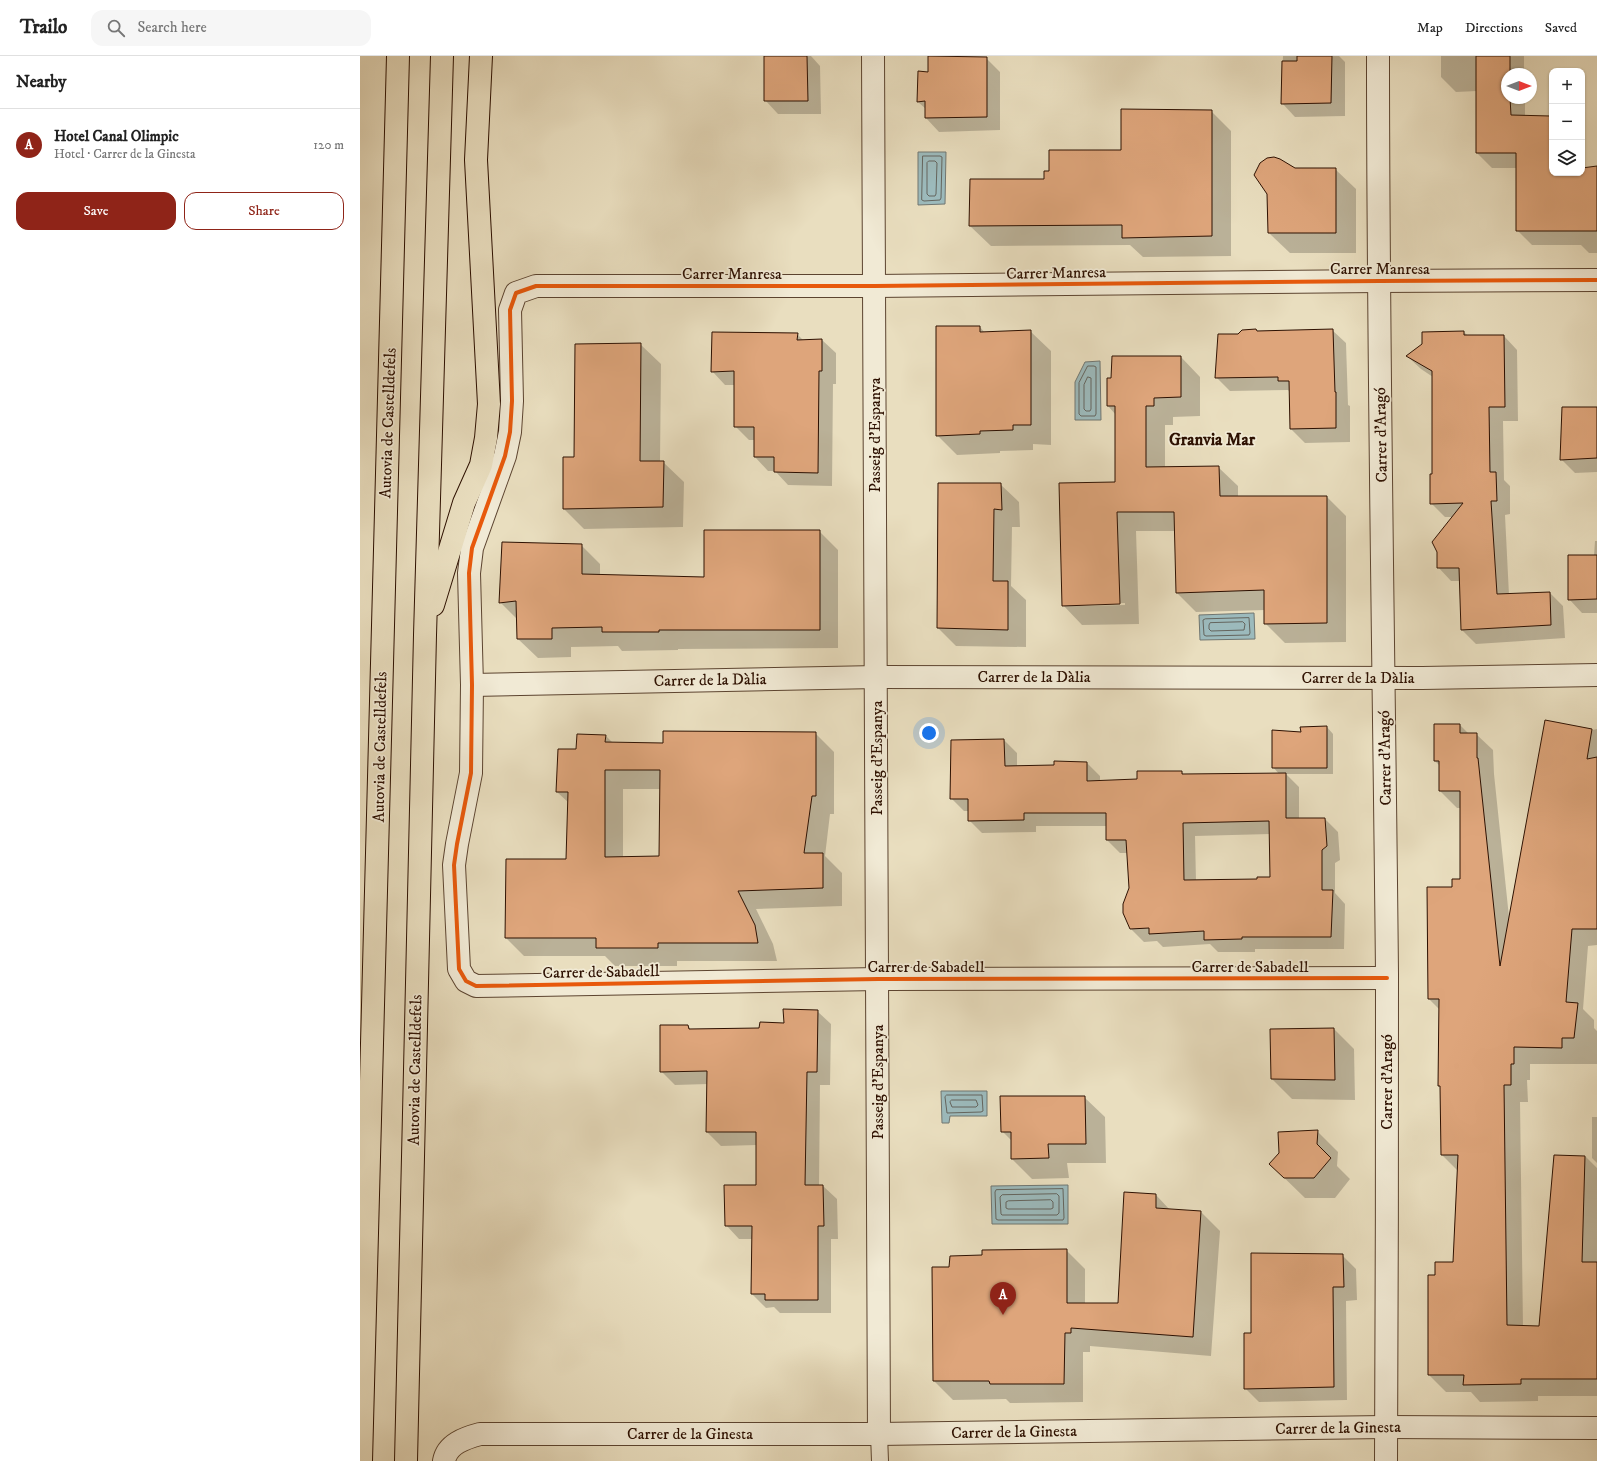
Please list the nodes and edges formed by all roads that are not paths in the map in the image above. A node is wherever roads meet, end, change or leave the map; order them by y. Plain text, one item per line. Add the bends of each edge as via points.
1 (398, 56) edge
2 (442, 56) edge
3 (481, 56) edge
4 (873, 56) edge
5 (1378, 56) edge
6 (1597, 280) edge
7 (1379, 281) junction
8 (875, 286) junction
9 (425, 635) junction
10 (1597, 675) edge
11 (877, 677) junction
12 (1384, 677) junction
13 (472, 685) junction
14 (1387, 978) junction
15 (878, 979) junction
16 (1386, 1427) junction
17 (1597, 1428) edge
18 (879, 1434) junction
19 (361, 1461) edge
20 (406, 1461) edge
21 (444, 1461) edge
22 (880, 1461) edge
23 (1386, 1461) edge

1 - 19 highway, Autovia de Castelldefels
2 - 9 highway, Autovia de Castelldefels
3 - 9 highway via 476,160 489,404 486,438 481,465 464,503
4 - 8 street, Passeig d'Espanya
5 - 7 street, Carrer d'Aragó
6 - 7 street, Carrer Manresa
7 - 8 street, Carrer Manresa
7 - 12 street, Carrer d'Aragó
8 - 11 street, Passeig d'Espanya
8 - 13 street, Carrer Manresa via 536,286 516,293 510,310 510,432 505,456 472,548 469,573
9 - 20 highway, Autovia de Castelldefels
10 - 12 street, Carrer de la Dàlia
11 - 12 street, Carrer de la Dàlia
11 - 13 street, Carrer de la Dàlia
11 - 15 street, Passeig d'Espanya
12 - 14 street, Carrer d'Aragó
13 - 15 street, Carrer de Sabadell via 471,773 454,865 459,968 466,981 476,986
14 - 15 street, Carrer de Sabadell
14 - 16 street, Carrer d'Aragó
15 - 18 street, Passeig d'Espanya
16 - 17 street, Carrer de la Ginesta
16 - 18 street, Carrer de la Ginesta
16 - 23 street, Carrer d'Aragó
18 - 21 street, Carrer de la Ginesta via 480,1434 460,1440 445,1455
18 - 22 lane, Passeig d'Espanya

